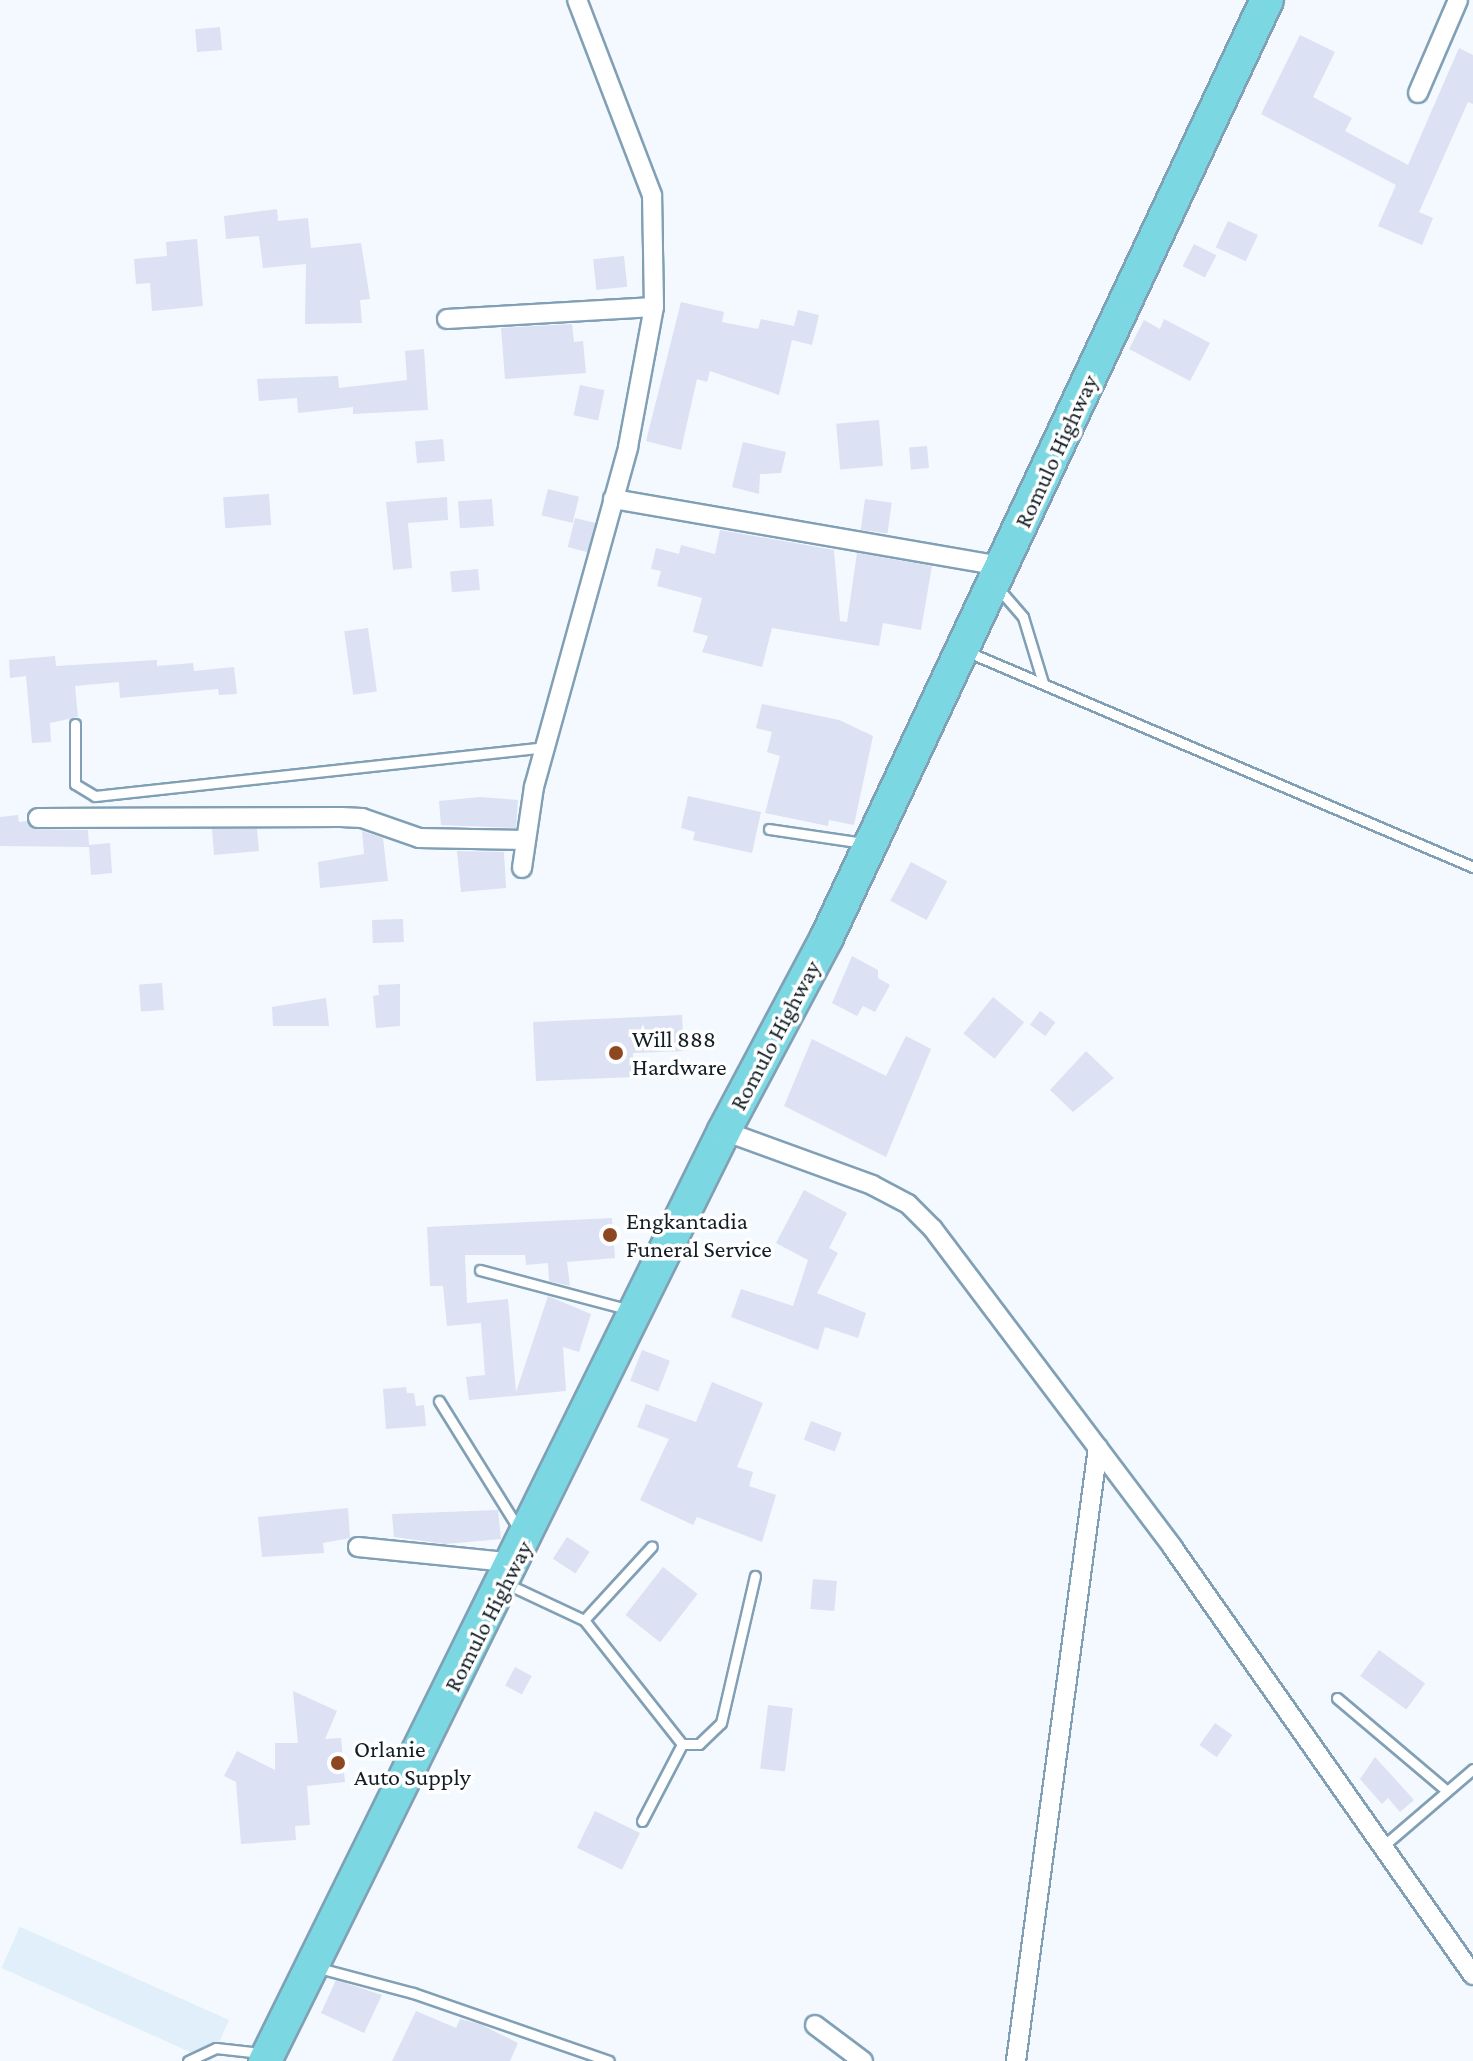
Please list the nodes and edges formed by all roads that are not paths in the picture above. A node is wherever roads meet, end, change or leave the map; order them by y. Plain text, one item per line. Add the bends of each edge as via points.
1 (577, 0) edge
2 (1267, 0) edge
3 (1458, 0) edge
4 (1418, 93) dead end
5 (654, 307) junction
6 (447, 319) dead end
7 (613, 499) junction
8 (997, 575) junction
9 (965, 650) junction
10 (1043, 683) junction
11 (75, 724) dead end
12 (544, 747) junction
13 (38, 818) dead end
14 (769, 829) dead end
15 (525, 840) junction
16 (872, 844) junction
17 (1473, 867) edge
18 (522, 868) dead end
19 (724, 1131) junction
20 (480, 1270) dead end
21 (637, 1311) junction
22 (439, 1401) dead end
23 (1098, 1447) junction
24 (652, 1546) dead end
25 (358, 1547) dead end
26 (515, 1562) junction
27 (755, 1576) dead end
28 (584, 1620) junction
29 (1337, 1698) dead end
30 (682, 1744) junction
31 (1473, 1769) edge
32 (1447, 1791) junction
33 (642, 1821) dead end
34 (1382, 1847) junction
35 (313, 1966) junction
36 (1473, 1975) edge
37 (815, 2025) dead end
38 (267, 2058) edge
39 (856, 2059) edge
40 (188, 2061) edge
41 (609, 2061) edge
42 (1016, 2061) edge

1 - 5 street via 652,195
2 - 8 highway, Romulo Highway
3 - 4 street
5 - 6 street
5 - 7 street via 640,398
7 - 8 street
7 - 12 street
8 - 9 highway, Romulo Highway
8 - 10 lane via 1023,617
9 - 10 lane
9 - 16 highway, Romulo Highway
10 - 17 lane
11 - 12 lane via 75,784 95,796
12 - 15 street
13 - 15 street via 341,817 362,818 419,838
14 - 16 lane
15 - 18 street
16 - 19 highway, Romulo Highway
19 - 21 highway, Romulo Highway
19 - 23 street via 872,1185 908,1204 979,1288
20 - 21 lane
21 - 26 highway, Romulo Highway
22 - 26 lane
23 - 34 street
23 - 42 street
24 - 28 lane
25 - 26 street
26 - 28 lane
26 - 35 highway, Romulo Highway
27 - 30 lane via 721,1723 699,1744
28 - 30 lane
29 - 32 lane
30 - 33 lane
31 - 32 lane
32 - 34 lane
34 - 36 street
35 - 38 highway, Romulo Highway
35 - 41 lane via 413,1993
37 - 39 street
38 - 40 lane via 216,2048

